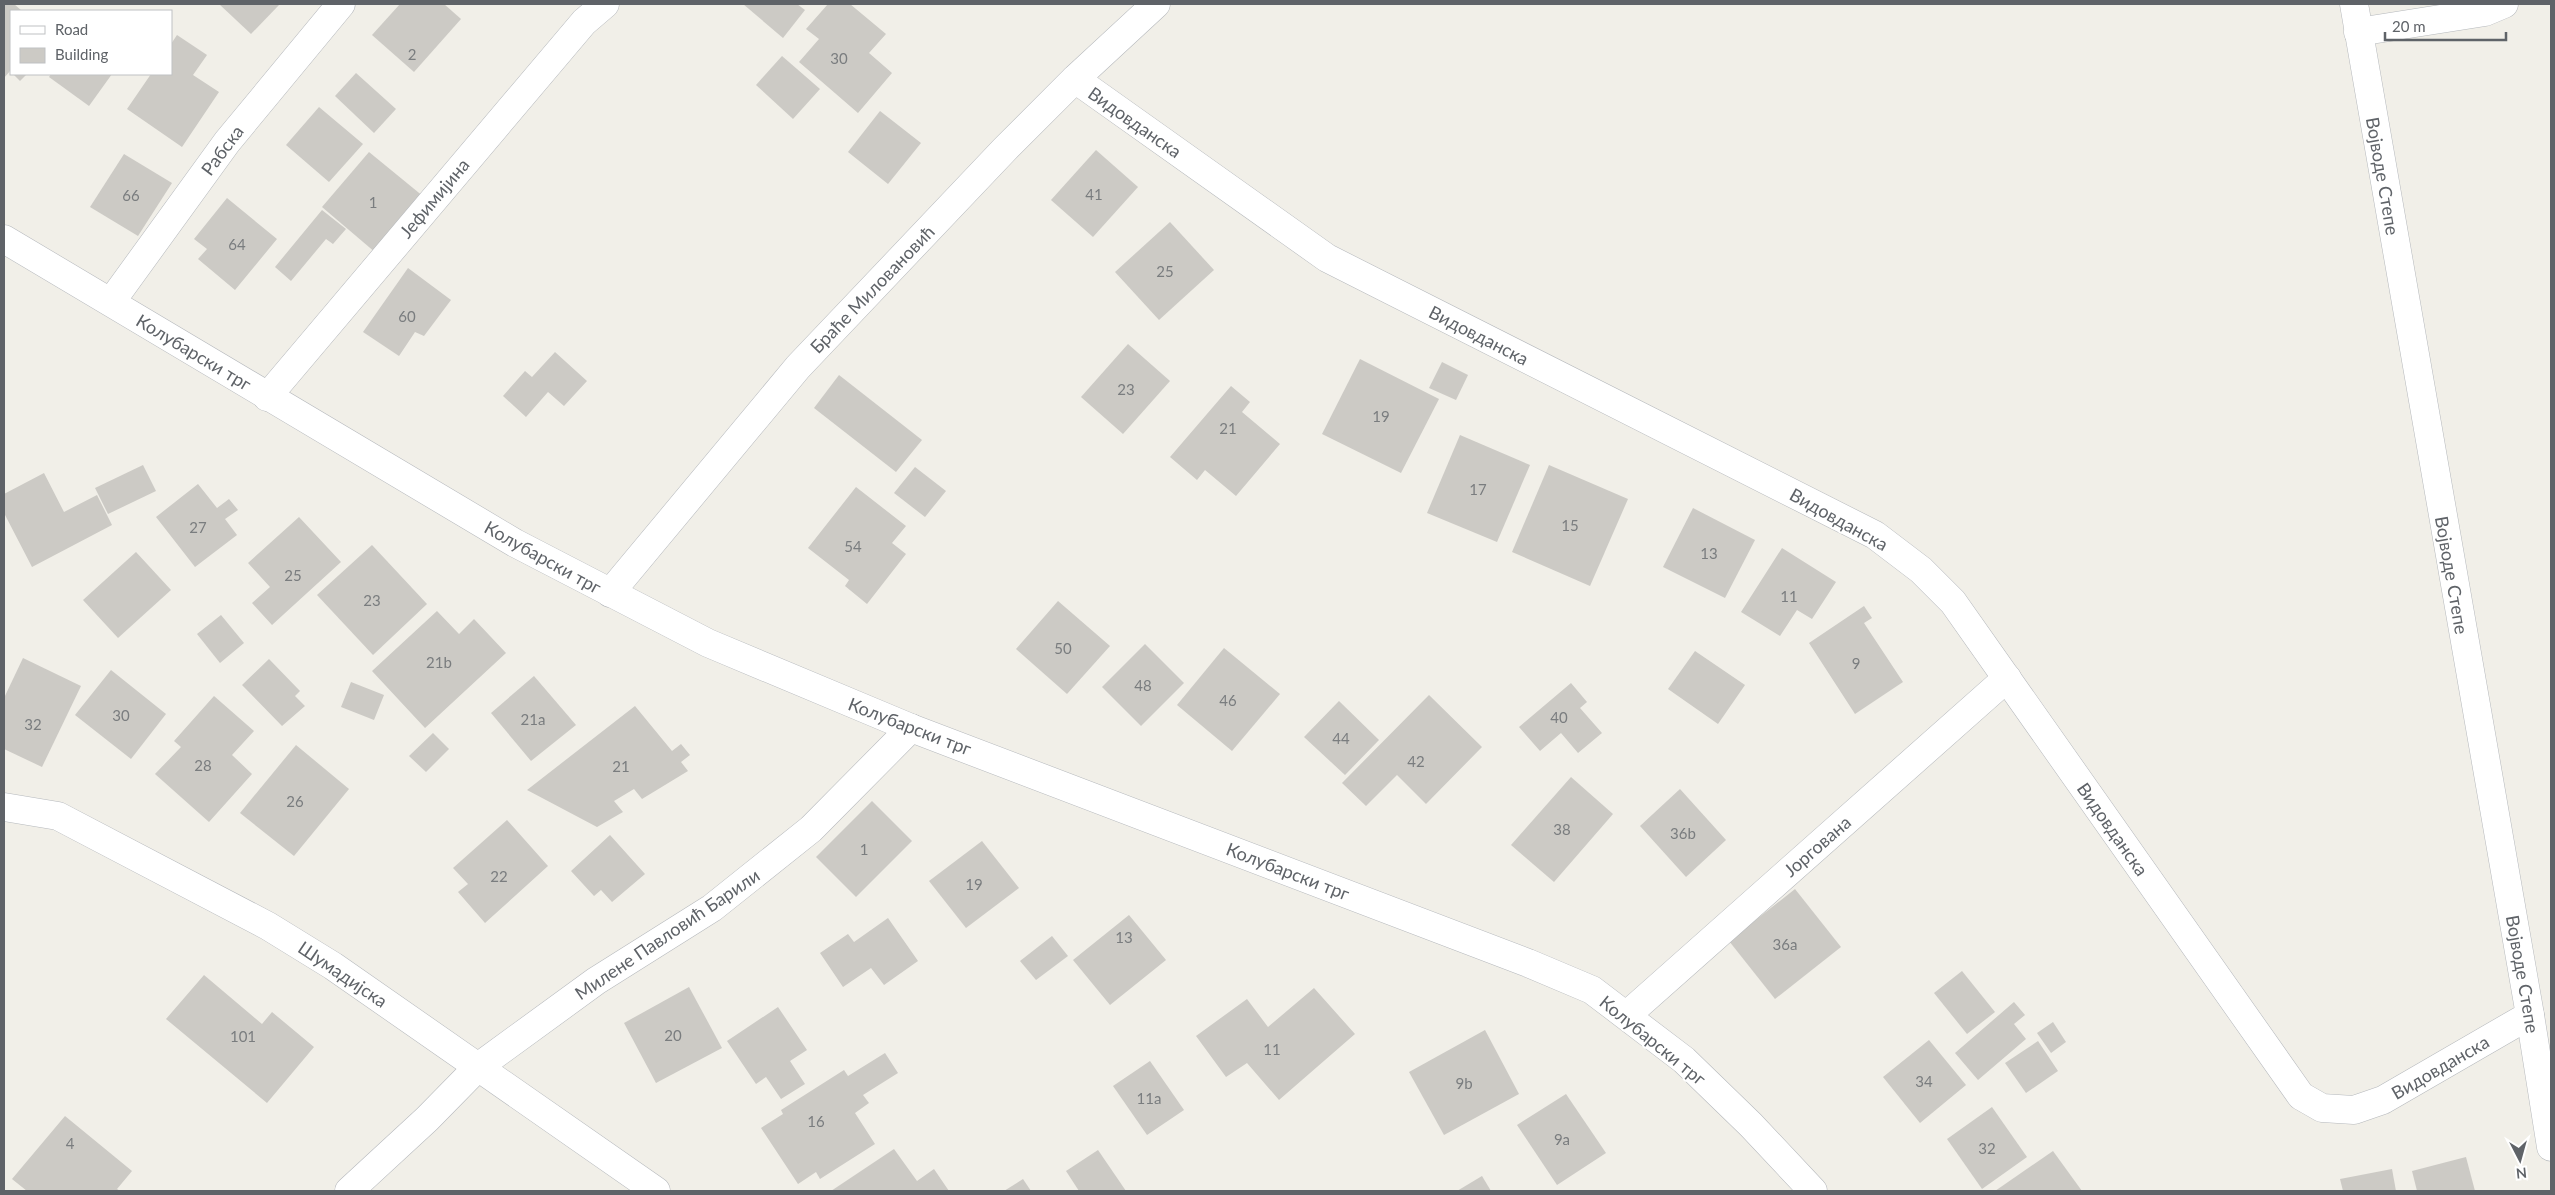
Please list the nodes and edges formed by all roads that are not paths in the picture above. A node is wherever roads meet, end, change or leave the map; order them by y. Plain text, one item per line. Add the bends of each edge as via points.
1 (341, 4) edge
2 (605, 4) edge
3 (1156, 4) edge
4 (2354, 4) edge
5 (2504, 4) edge
6 (2358, 32) junction
7 (1075, 79) junction
8 (4, 239) edge
9 (111, 302) junction
10 (267, 397) junction
11 (610, 593) junction
12 (2007, 678) junction
13 (911, 728) junction
14 (4, 807) edge
15 (1627, 1015) junction
16 (2530, 1015) junction
17 (478, 1067) junction
18 (2551, 1147) edge
19 (349, 1191) edge
20 (656, 1191) edge
21 (1814, 1191) edge

1 - 9 street, Рабска via 227,142
2 - 10 street, Јефимијина via 577,29
3 - 7 street, Браће Миловановић
4 - 6 street, Војводе Степе
5 - 6 street via 2485,12
6 - 16 street, Војводе Степе
7 - 11 street, Браће Миловановић via 798,367
7 - 12 street, Видовданска via 1327,258 1875,535 1921,570 1953,602
8 - 9 street, Колубарски трг
9 - 10 street, Колубарски трг
10 - 11 street, Колубарски трг via 515,543
11 - 13 street, Колубарски трг via 708,643
12 - 15 street, Јоргована
12 - 16 street, Видовданска via 2301,1096 2322,1108 2354,1110 2383,1100
13 - 15 street, Колубарски трг via 1528,963 1592,990
13 - 17 street, Милене Павловић Барили via 811,829 758,873 712,908 596,981
14 - 17 street, Шумадијска via 58,816 268,926 333,966
15 - 21 street, Колубарски трг via 1684,1060
16 - 18 street, Војводе Степе
17 - 19 street, Милене Павловић Барили
17 - 20 street, Шумадијска

